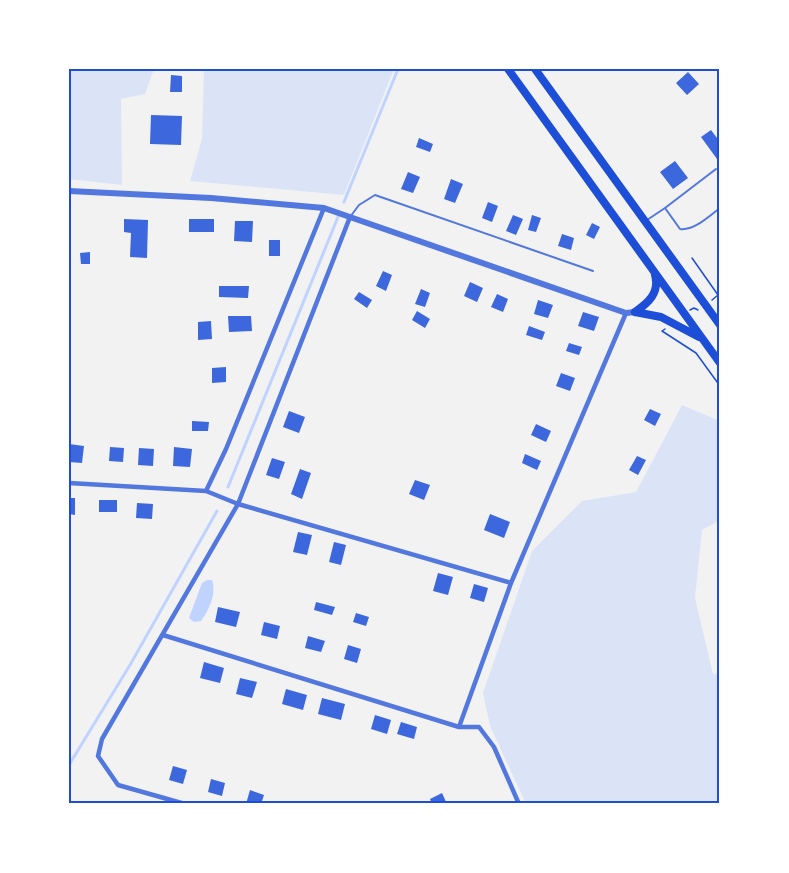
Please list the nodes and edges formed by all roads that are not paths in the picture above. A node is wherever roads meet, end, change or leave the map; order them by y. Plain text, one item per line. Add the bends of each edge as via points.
1 (508, 69) edge
2 (535, 69) edge
3 (716, 169) dead end
4 (69, 190) edge
5 (324, 208) junction
6 (665, 208) junction
7 (720, 208) edge
8 (350, 217) junction
9 (645, 222) junction
10 (593, 271) dead end
11 (653, 271) junction
12 (635, 312) junction
13 (626, 313) junction
14 (720, 325) edge
15 (703, 340) junction
16 (720, 363) edge
17 (69, 483) edge
18 (206, 491) junction
19 (238, 504) junction
20 (511, 583) junction
21 (163, 635) junction
22 (459, 727) junction
23 (185, 804) edge
24 (519, 804) edge

1 - 11 highway
2 - 9 highway
3 - 6 lane
4 - 5 street
5 - 8 street
5 - 18 street
6 - 7 lane via 680,229 685,230
6 - 9 lane
8 - 10 lane via 359,205 375,195
8 - 13 street
8 - 19 street
9 - 14 highway
11 - 12 highway via 654,293
11 - 15 highway
12 - 13 street
12 - 15 highway via 661,317
13 - 20 street
15 - 16 highway
17 - 18 street
18 - 19 street
19 - 20 street
19 - 21 street
20 - 22 street
21 - 22 street
21 - 23 street via 102,739 98,756 118,785
22 - 24 street via 478,727 494,747

